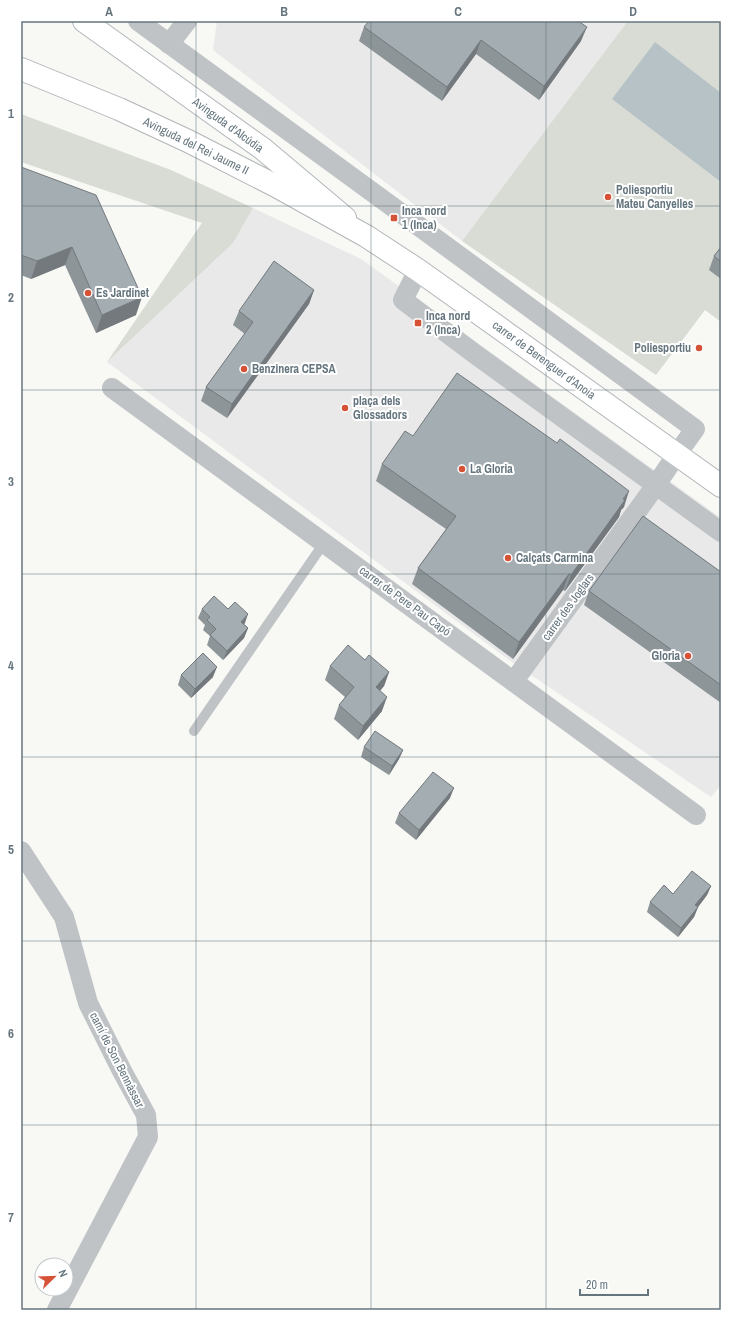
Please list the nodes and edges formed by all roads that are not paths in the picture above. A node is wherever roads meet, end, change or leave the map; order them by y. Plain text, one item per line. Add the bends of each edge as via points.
1 (84, 21) edge
2 (138, 21) edge
3 (187, 21) edge
4 (170, 44) junction
5 (21, 69) edge
6 (366, 236) junction
7 (418, 270) junction
8 (112, 388) dead end
9 (676, 454) junction
10 (656, 485) junction
11 (721, 486) edge
12 (721, 532) edge
13 (324, 542) junction
14 (514, 681) junction
15 (194, 730) dead end
16 (696, 815) dead end
17 (21, 851) edge
18 (57, 1310) edge

1 - 6 main road, Avinguda d'Alcúdia via 262,149
2 - 4 street
3 - 4 street
4 - 9 street, carrer des Joglars via 695,429
5 - 6 main road, Avinguda del Rei Jaume II via 119,109 188,142 276,186
6 - 7 main road, carrer de Berenguer d'Anoia
7 - 9 main road, carrer de Berenguer d'Anoia
7 - 10 street via 403,300
8 - 13 street, carrer de Pere Pau Capó
9 - 10 street, carrer des Joglars
9 - 11 main road, carrer de Berenguer d'Anoia
10 - 12 street
10 - 14 street, carrer des Joglars
13 - 14 street, carrer de Pere Pau Capó
13 - 15 lane
14 - 16 street, carrer de Pere Pau Capó
17 - 18 street, camí de Son Bennàssar via 64,917 88,1003 146,1115 148,1137

